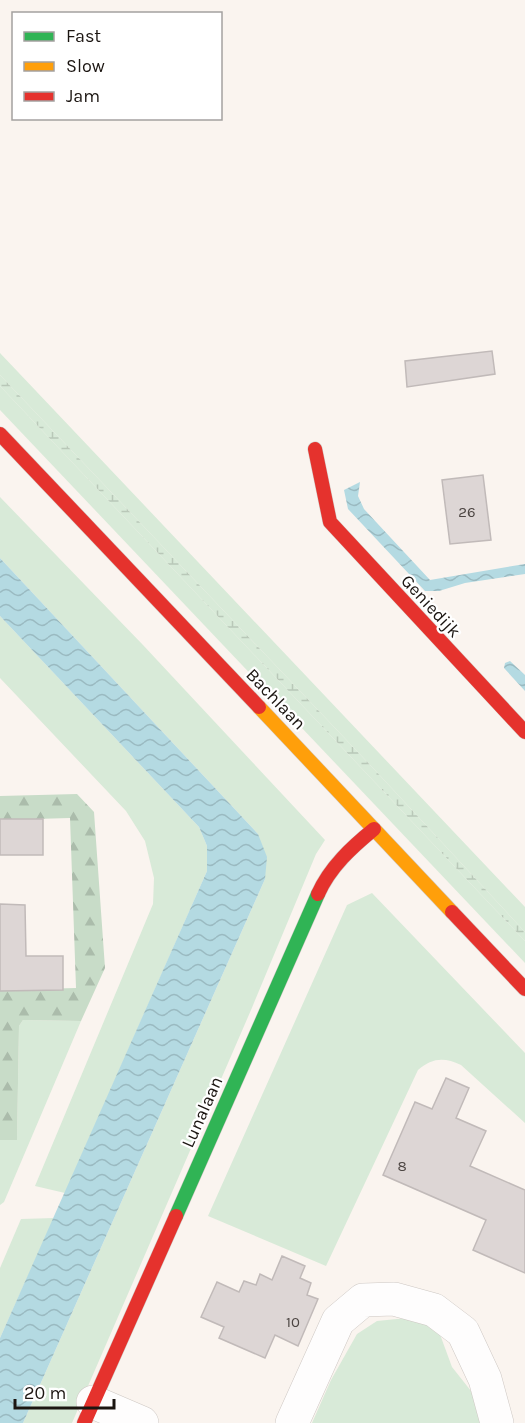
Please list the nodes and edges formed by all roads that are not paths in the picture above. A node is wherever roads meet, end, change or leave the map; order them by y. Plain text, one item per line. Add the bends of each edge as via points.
1 (0, 434) edge
2 (315, 449) dead end
3 (525, 732) edge
4 (374, 829) junction
5 (525, 989) edge
6 (89, 1413) edge
7 (142, 1423) edge
8 (292, 1423) edge
9 (497, 1423) edge

1 - 4 street, Bachlaan
2 - 3 street, Geniedijk via 330,522
4 - 5 street, Bachlaan
4 - 6 street, Lunalaan via 351,848 325,879
6 - 7 street
8 - 9 street via 338,1321 363,1300 394,1299 434,1310 463,1332 485,1379

